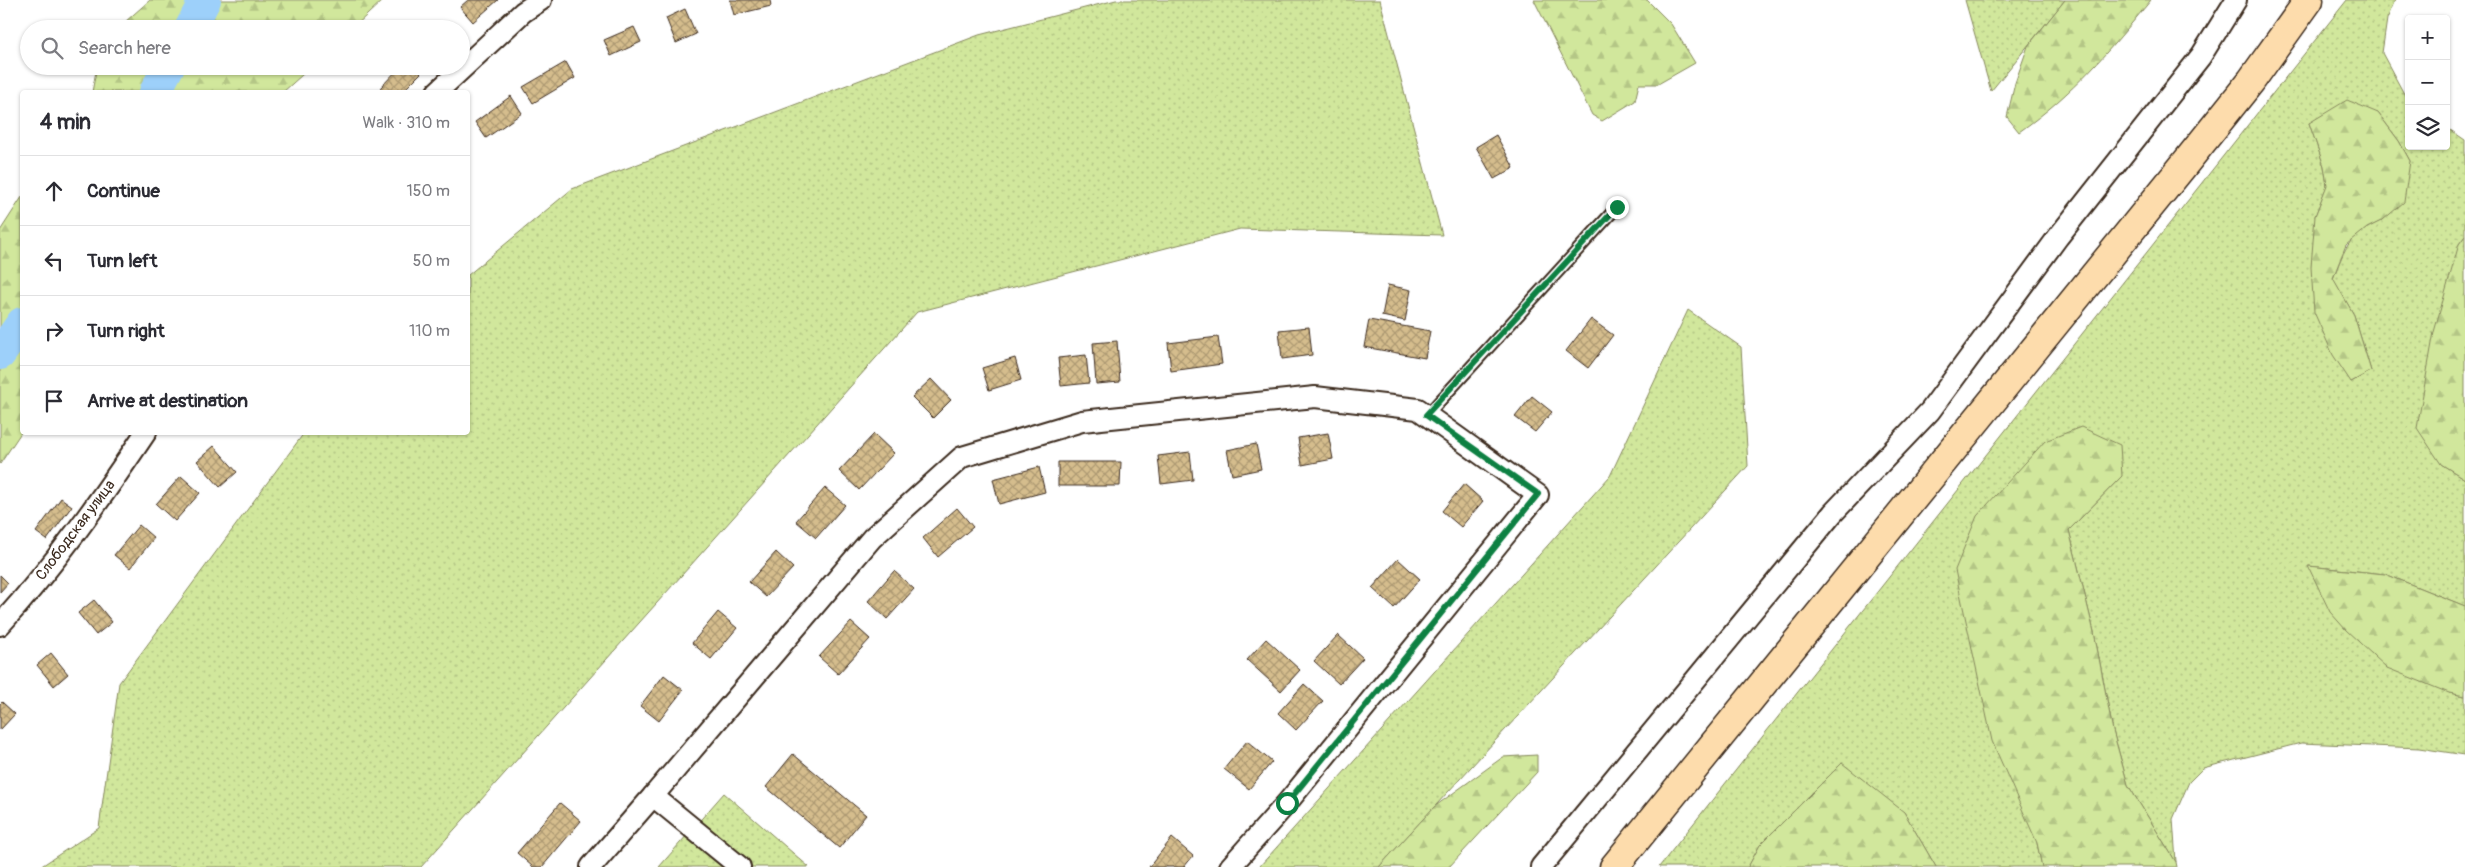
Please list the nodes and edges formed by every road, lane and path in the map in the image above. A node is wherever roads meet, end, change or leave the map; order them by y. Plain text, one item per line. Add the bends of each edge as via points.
1 (541, 0) edge
2 (2236, 0) edge
3 (2309, 0) edge
4 (470, 61) edge
5 (455, 75) edge
6 (439, 90) edge
7 (1617, 207) dead end
8 (1426, 415) junction
9 (144, 435) edge
10 (0, 625) edge
11 (653, 796) junction
12 (590, 867) edge
13 (740, 867) edge
14 (1230, 867) edge
15 (1541, 867) edge
16 (1614, 867) edge

1 - 4 street via 522,12
2 - 15 street via 2201,56 2058,238 1930,411 1833,513
3 - 16 highway via 2251,81 2171,181
5 - 6 street
7 - 8 lane
8 - 11 street via 1418,409 1315,398 1082,421 962,457 872,538
8 - 14 street via 1538,494 1287,803
9 - 10 street, Слободская улица via 110,486
11 - 12 street
11 - 13 street

